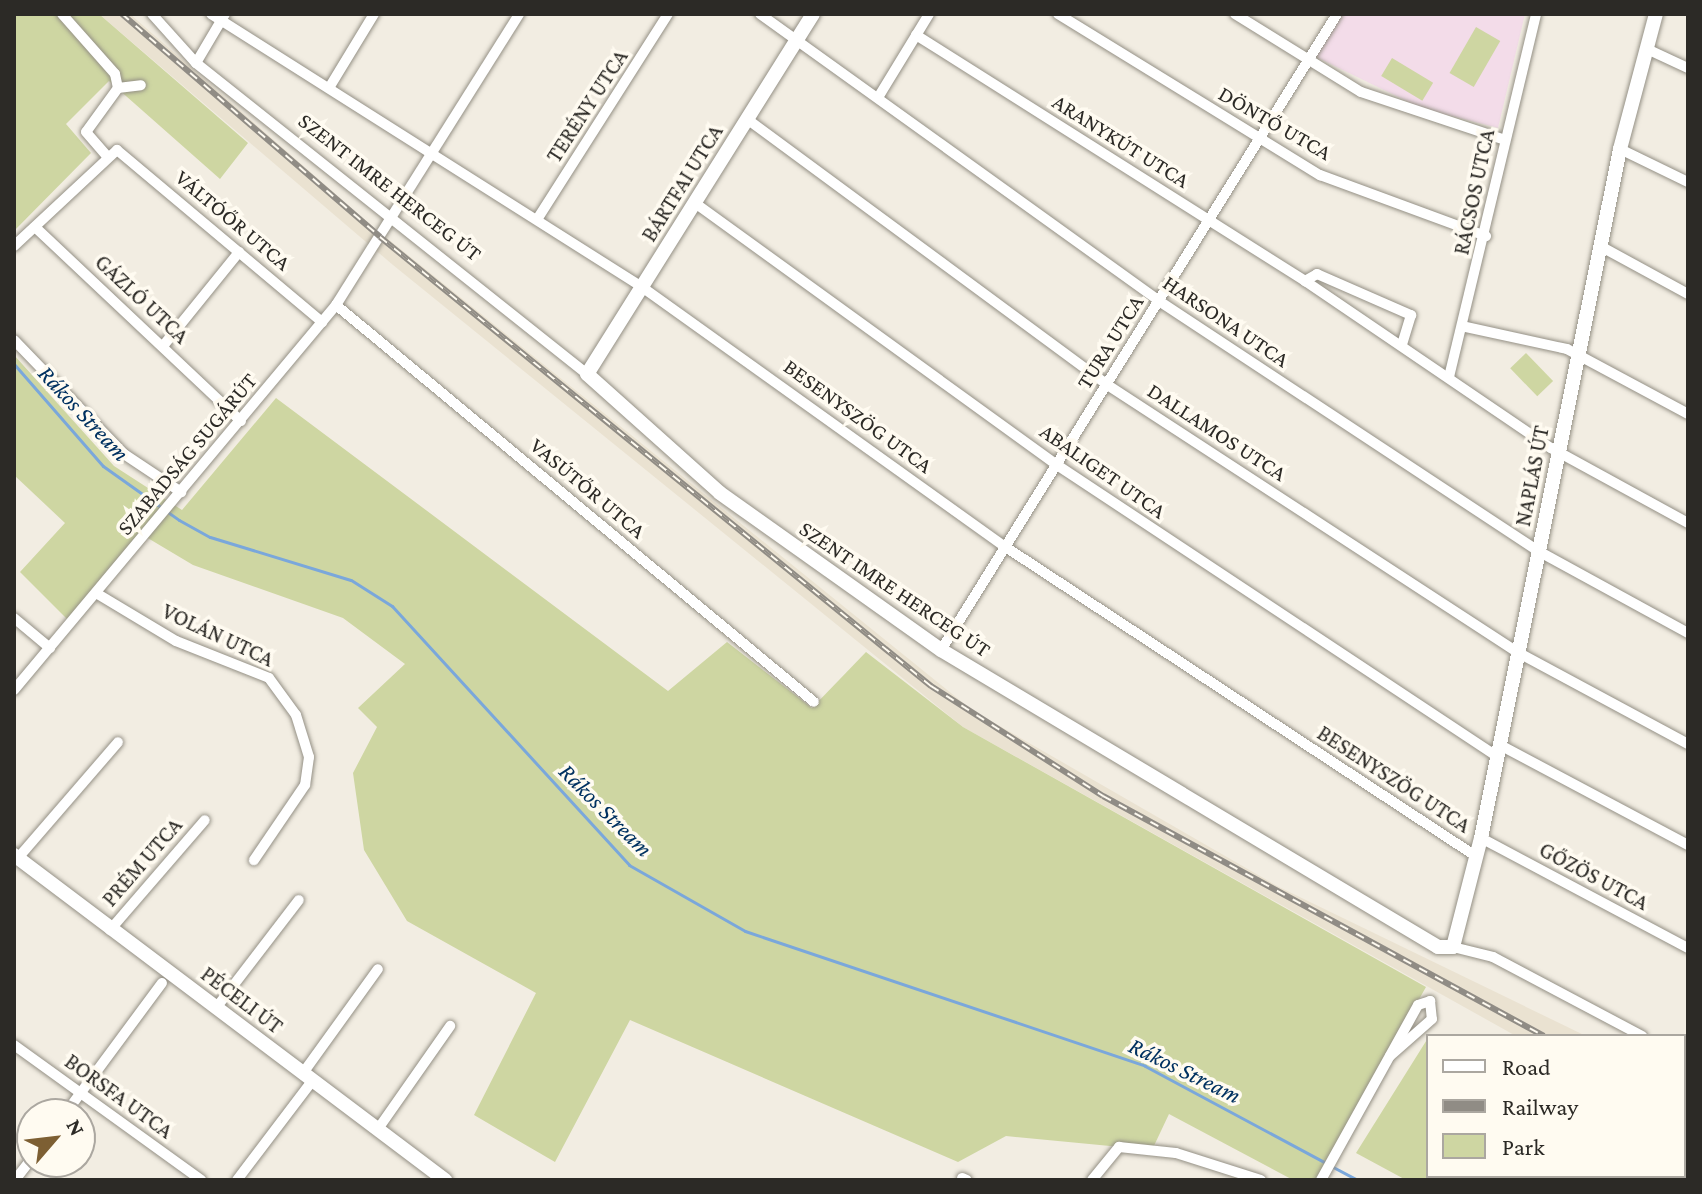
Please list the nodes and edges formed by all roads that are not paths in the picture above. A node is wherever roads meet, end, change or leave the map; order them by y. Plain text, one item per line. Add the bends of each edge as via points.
1 (62, 14) edge
2 (152, 14) edge
3 (211, 14) edge
4 (374, 14) edge
5 (519, 14) edge
6 (668, 14) edge
7 (760, 14) edge
8 (813, 14) edge
9 (929, 14) edge
10 (1058, 14) edge
11 (1235, 14) edge
12 (1337, 14) edge
13 (1536, 14) edge
14 (1656, 14) edge
15 (224, 17) edge
16 (916, 35) junction
17 (798, 38) junction
18 (1647, 49) junction
19 (1308, 61) junction
20 (196, 63) junction
21 (1688, 68) edge
22 (141, 85) dead end
23 (118, 88) junction
24 (329, 88) junction
25 (879, 96) junction
26 (747, 119) junction
27 (1259, 140) junction
28 (1505, 140) junction
29 (1620, 149) junction
30 (112, 152) junction
31 (432, 153) junction
32 (1688, 182) edge
33 (695, 203) junction
34 (394, 213) junction
35 (538, 218) junction
36 (1210, 220) junction
37 (35, 227) junction
38 (1486, 236) junction
39 (14, 246) edge
40 (1600, 246) junction
41 (239, 252) junction
42 (1305, 281) junction
43 (642, 287) junction
44 (1688, 294) edge
45 (1159, 301) junction
46 (336, 305) junction
47 (322, 322) junction
48 (1466, 327) junction
49 (14, 340) edge
50 (1402, 344) junction
51 (163, 346) junction
52 (1579, 354) junction
53 (587, 374) junction
54 (1449, 377) junction
55 (1106, 384) junction
56 (1688, 414) edge
57 (241, 421) junction
58 (1559, 453) junction
59 (1057, 465) junction
60 (179, 496) junction
61 (1688, 523) edge
62 (1007, 548) junction
63 (1540, 552) junction
64 (96, 593) junction
65 (14, 618) edge
66 (1688, 633) edge
67 (50, 648) junction
68 (941, 650) junction
69 (1519, 653) junction
70 (14, 690) edge
71 (814, 702) dead end
72 (118, 742) dead end
73 (1688, 744) edge
74 (1499, 751) junction
75 (205, 820) dead end
76 (1481, 838) junction
77 (1688, 845) edge
78 (16, 856) edge
79 (1477, 857) junction
80 (254, 860) dead end
81 (299, 900) dead end
82 (110, 930) junction
83 (1453, 947) junction
84 (1688, 948) edge
85 (378, 969) dead end
86 (162, 983) dead end
87 (216, 1008) junction
88 (450, 1026) dead end
89 (1638, 1034) edge
90 (14, 1045) edge
91 (1390, 1056) junction
92 (308, 1077) junction
93 (80, 1093) junction
94 (76, 1098) edge
95 (378, 1129) junction
96 (1322, 1178) edge
97 (201, 1180) edge
98 (237, 1180) edge
99 (445, 1180) edge
100 (1092, 1180) edge
101 (1261, 1180) edge

1 - 23 street via 107,61
2 - 20 street, SZENT IMRE HERCEG ÚT
3 - 15 street, BESENYSZÖG UTCA
4 - 24 street
5 - 31 street, SZABADSÁG SUGÁRÚT
6 - 35 street, TERÉNY UTCA
7 - 17 street, HARSONA UTCA
8 - 17 street, BÁRTFAI UTCA
9 - 16 street
10 - 27 street, DÖNTŐ UTCA
11 - 19 street
12 - 19 street, TURA UTCA
13 - 28 street, RÁCSOS UTCA
14 - 18 street, NAPLÁS ÚT
15 - 20 street
15 - 24 street, BESENYSZÖG UTCA
16 - 25 street
16 - 36 street, ARANYKÚT UTCA
17 - 25 street, HARSONA UTCA
17 - 26 street, BÁRTFAI UTCA
18 - 21 street
18 - 29 street, NAPLÁS ÚT
19 - 27 street, TURA UTCA
19 - 28 street via 1425,118
20 - 34 street, SZENT IMRE HERCEG ÚT
22 - 23 street
23 - 30 street via 86,132
24 - 31 street, BESENYSZÖG UTCA
25 - 45 street, HARSONA UTCA
26 - 33 street, BÁRTFAI UTCA
26 - 55 street, DALLAMOS UTCA
27 - 36 street, TURA UTCA
27 - 38 street, DÖNTŐ UTCA via 1397,208
28 - 38 street, RÁCSOS UTCA
29 - 32 street
29 - 40 street, NAPLÁS ÚT
30 - 37 street
30 - 41 street, VÁLTÓŐR UTCA
31 - 34 street, SZABADSÁG SUGÁRÚT
31 - 35 street, BESENYSZÖG UTCA
33 - 43 street, BÁRTFAI UTCA
33 - 59 street, ABALIGET UTCA
34 - 46 street, SZABADSÁG SUGÁRÚT
34 - 53 street, SZENT IMRE HERCEG ÚT
35 - 43 street, BESENYSZÖG UTCA
36 - 42 street, ARANYKÚT UTCA
36 - 45 street, TURA UTCA
37 - 39 street
37 - 51 street, GÁZLÓ UTCA
38 - 48 street, RÁCSOS UTCA
40 - 44 street
40 - 52 street, NAPLÁS ÚT
41 - 47 street, VÁLTÓŐR UTCA
41 - 51 street
42 - 50 street, ARANYKÚT UTCA
42 - 50 street, ARANYKÚT UTCA via 1317,274 1411,315
43 - 53 street, BÁRTFAI UTCA
43 - 62 street, BESENYSZÖG UTCA
45 - 55 street, TURA UTCA
45 - 63 street, HARSONA UTCA
46 - 47 street, SZABADSÁG SUGÁRÚT
46 - 71 street, VASÚTŐR UTCA
47 - 57 street, SZABADSÁG SUGÁRÚT
48 - 52 street
48 - 54 street, RÁCSOS UTCA
49 - 60 street via 124,454
50 - 54 street, ARANYKÚT UTCA
51 - 57 street, GÁZLÓ UTCA
52 - 56 street
52 - 58 street, NAPLÁS ÚT
53 - 68 street, SZENT IMRE HERCEG ÚT via 720,493
54 - 58 street, ARANYKÚT UTCA
55 - 59 street, TURA UTCA
55 - 69 street, DALLAMOS UTCA
57 - 60 street, SZABADSÁG SUGÁRÚT
58 - 61 street, ARANYKÚT UTCA
58 - 63 street, NAPLÁS ÚT
59 - 62 street, TURA UTCA
59 - 74 street, ABALIGET UTCA
60 - 64 street, SZABADSÁG SUGÁRÚT
62 - 68 street, TURA UTCA
62 - 79 street, BESENYSZÖG UTCA
63 - 66 street, HARSONA UTCA
63 - 69 street, NAPLÁS ÚT
64 - 67 street, SZABADSÁG SUGÁRÚT
64 - 80 street, VOLÁN UTCA via 176,641 269,678 296,715 309,757 305,785
65 - 67 street
67 - 70 street, SZABADSÁG SUGÁRÚT
68 - 83 street, SZENT IMRE HERCEG ÚT via 1376,916 1431,946
69 - 73 street, DALLAMOS UTCA
69 - 74 street, NAPLÁS ÚT
72 - 78 street
74 - 76 street, NAPLÁS ÚT
74 - 77 street, ABALIGET UTCA
75 - 82 street, PRÉM UTCA
76 - 79 street, NAPLÁS ÚT
76 - 84 street, GŐZÖS UTCA
78 - 82 street, PÉCELI ÚT
79 - 83 street, NAPLÁS ÚT
81 - 87 street
82 - 87 street, PÉCELI ÚT
83 - 89 street, SZENT IMRE HERCEG ÚT via 1493,957
85 - 92 street
86 - 93 street
87 - 92 street, PÉCELI ÚT
88 - 95 street
90 - 93 street, BORSFA UTCA
91 - 91 street via 1432,1019 1430,1001 1418,1005
91 - 96 street
92 - 95 street, PÉCELI ÚT
92 - 98 street
93 - 94 street
93 - 97 street, BORSFA UTCA
95 - 99 street, PÉCELI ÚT
100 - 101 street via 1119,1147 1176,1153

